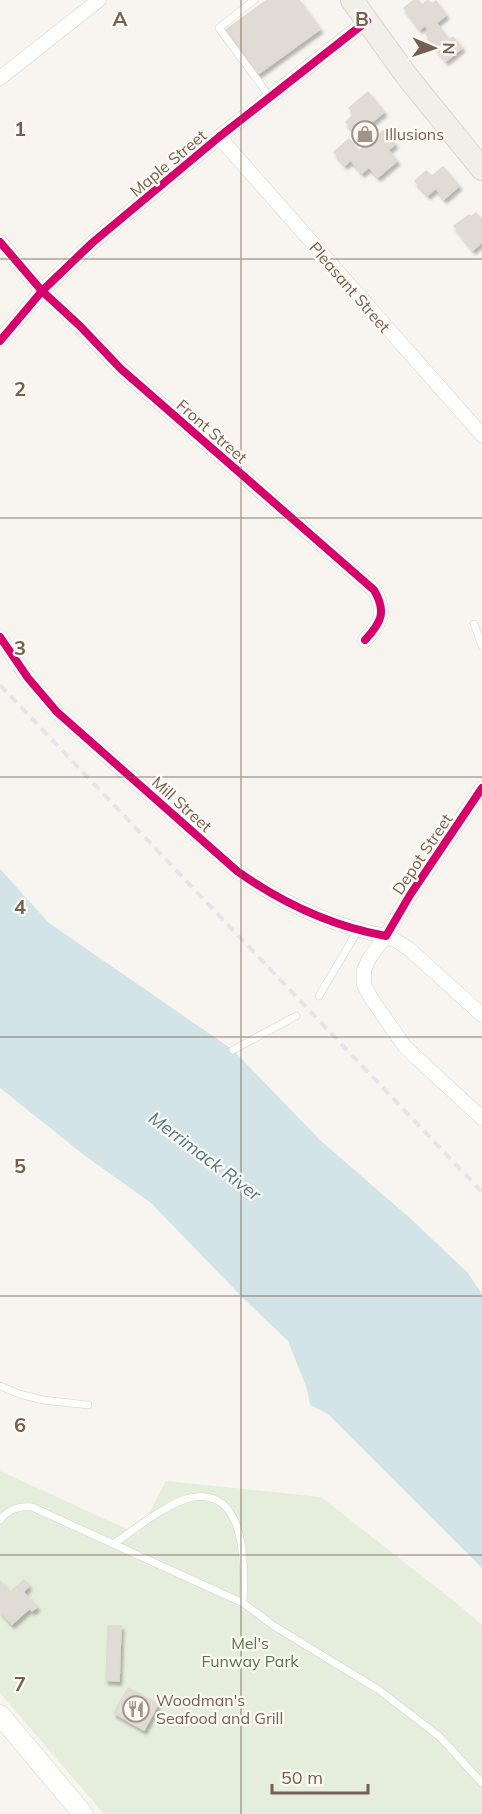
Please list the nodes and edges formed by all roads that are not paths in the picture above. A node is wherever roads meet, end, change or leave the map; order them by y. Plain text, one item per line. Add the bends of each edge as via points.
1 (99, 0) edge
2 (254, 0) edge
3 (362, 8) edge
4 (0, 78) edge
5 (270, 97) junction
6 (219, 137) junction
7 (482, 169) edge
8 (0, 242) edge
9 (42, 291) junction
10 (0, 341) edge
11 (482, 435) edge
12 (474, 624) dead end
13 (0, 637) edge
14 (365, 640) dead end
15 (482, 645) edge
16 (482, 788) edge
17 (358, 930) junction
18 (386, 936) junction
19 (319, 996) dead end
20 (482, 1015) edge
21 (296, 1016) dead end
22 (233, 1050) dead end
23 (482, 1118) edge
24 (0, 1386) edge
25 (88, 1405) dead end
26 (0, 1520) edge
27 (113, 1544) junction
28 (243, 1603) junction
29 (0, 1715) edge
30 (482, 1783) edge
31 (82, 1814) edge

1 - 4 street
2 - 5 lane via 219,28
3 - 5 street, Maple Street
3 - 7 main road via 406,75
5 - 6 street, Maple Street
6 - 9 street, Maple Street via 92,243
6 - 11 street, Pleasant Street
8 - 9 street, Front Street
9 - 10 street, Maple Street
9 - 14 street, Front Street via 129,376 374,590 382,611 380,622
12 - 15 lane
13 - 17 street, Mill Street via 57,712 237,871 288,903
16 - 18 street, Depot Street
17 - 18 street, Mill Street
17 - 19 lane
18 - 20 street, Mill Street via 410,949
18 - 23 street, Depot Street via 364,970 364,985 405,1047
21 - 22 lane
24 - 25 lane via 43,1400
26 - 27 lane via 19,1506 32,1506
27 - 28 lane
27 - 28 lane via 173,1504 190,1497 210,1498 225,1506 234,1517 241,1539
28 - 30 lane via 379,1690 440,1737
29 - 31 main road

